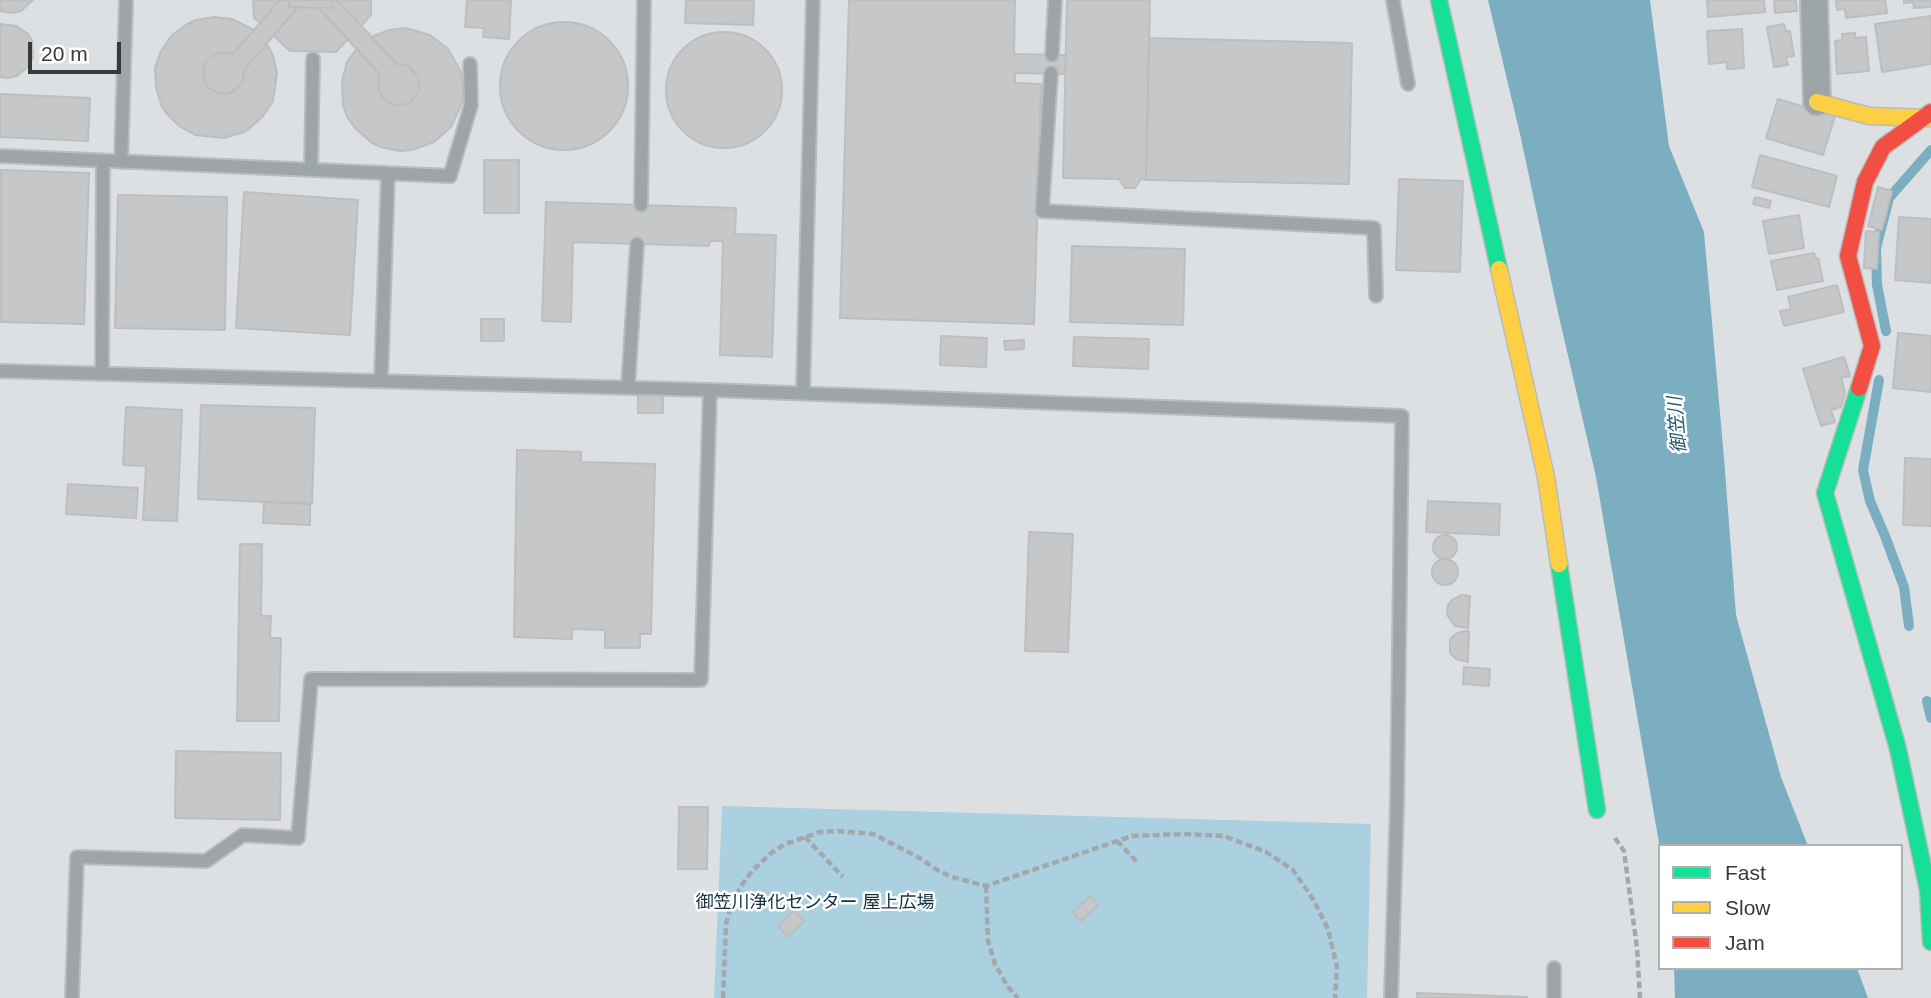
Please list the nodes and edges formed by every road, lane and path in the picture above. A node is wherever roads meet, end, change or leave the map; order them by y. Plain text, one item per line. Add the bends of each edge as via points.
1 (126, 0) edge
2 (644, 0) edge
3 (813, 0) edge
4 (1055, 0) edge
5 (1393, 0) edge
6 (1438, 0) edge
7 (1814, 0) edge
8 (1052, 55) dead end
9 (313, 59) dead end
10 (470, 64) dead end
11 (1051, 74) dead end
12 (1408, 84) dead end
13 (1817, 102) joint
14 (1929, 116) edge
15 (0, 156) edge
16 (103, 161) junction
17 (121, 162) junction
18 (311, 170) junction
19 (388, 173) junction
20 (641, 205) dead end
21 (637, 244) dead end
22 (1376, 296) dead end
23 (0, 371) edge
24 (102, 373) junction
25 (381, 381) junction
26 (628, 388) junction
27 (710, 390) junction
28 (803, 393) junction
29 (1597, 810) joint
30 (805, 837) junction
31 (1117, 841) junction
32 (1138, 863) dead end
33 (843, 877) dead end
34 (986, 886) junction
35 (1931, 942) edge
36 (1554, 968) dead end
37 (72, 998) edge
38 (723, 998) edge
39 (1018, 998) edge
40 (1335, 998) edge
41 (1391, 998) edge
42 (1554, 998) edge
43 (1640, 998) edge

1 - 17 lane
2 - 20 lane
3 - 28 lane
4 - 8 lane
5 - 12 lane
6 - 29 street via 1546,477
7 - 13 street
9 - 18 lane
10 - 19 lane via 471,106 450,176
11 - 22 lane via 1042,211 1374,228
13 - 14 street via 1869,117
14 - 35 street via 1883,147 1865,181 1848,257 1872,346 1825,493 1898,749 1928,890
15 - 16 lane
16 - 17 lane
16 - 24 lane
17 - 18 lane
18 - 19 lane
19 - 25 lane
21 - 26 lane
23 - 24 lane
24 - 25 lane
25 - 26 lane
26 - 27 lane
27 - 28 lane
27 - 37 lane via 701,680 311,679 298,838 243,835 206,861 76,857
28 - 41 lane via 1402,416
29 - 43 path via 1623,851
30 - 33 path
30 - 34 path via 838,831 873,834 952,877
30 - 38 path via 771,853 736,895 726,924
31 - 32 path
31 - 34 path
31 - 40 path via 1132,836 1224,836 1266,852 1293,870 1328,929 1337,967
34 - 39 path via 988,941 995,964
36 - 42 lane

